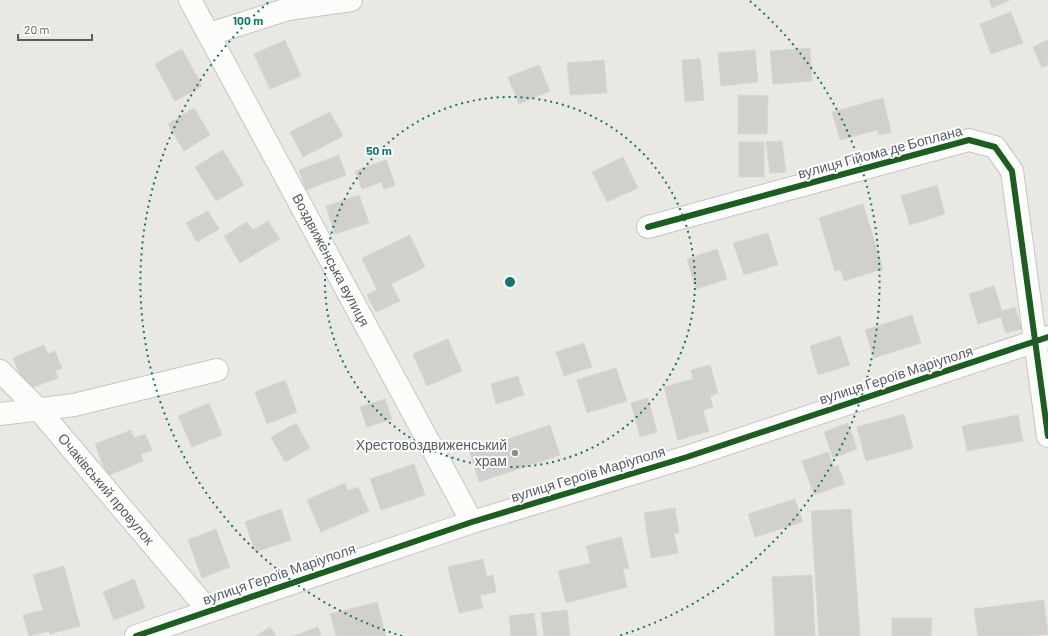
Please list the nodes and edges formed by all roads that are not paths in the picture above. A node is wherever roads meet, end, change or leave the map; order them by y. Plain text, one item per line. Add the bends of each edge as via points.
1 (190, 0) edge
2 (351, 0) edge
3 (210, 34) junction
4 (648, 227) dead end
5 (1042, 339) edge
6 (218, 370) dead end
7 (0, 371) edge
8 (39, 410) junction
9 (0, 414) edge
10 (1048, 436) edge
11 (472, 522) junction
12 (208, 610) junction
13 (136, 636) edge

1 - 3 street, Воздвиженська вулиця
2 - 3 street via 288,9
3 - 11 street, Воздвиженська вулиця
4 - 5 street, вулиця Гійома де Боплана via 969,140 995,148 1012,171
5 - 10 street, вулиця Гійома де Боплана
5 - 11 street, вулиця Героїв Маріуполя via 687,457
6 - 8 street via 102,399
7 - 8 street, Очаківський провулок
8 - 9 street
8 - 12 street, Очаківський провулок
11 - 12 street, вулиця Героїв Маріуполя
12 - 13 street, вулиця Героїв Маріуполя

